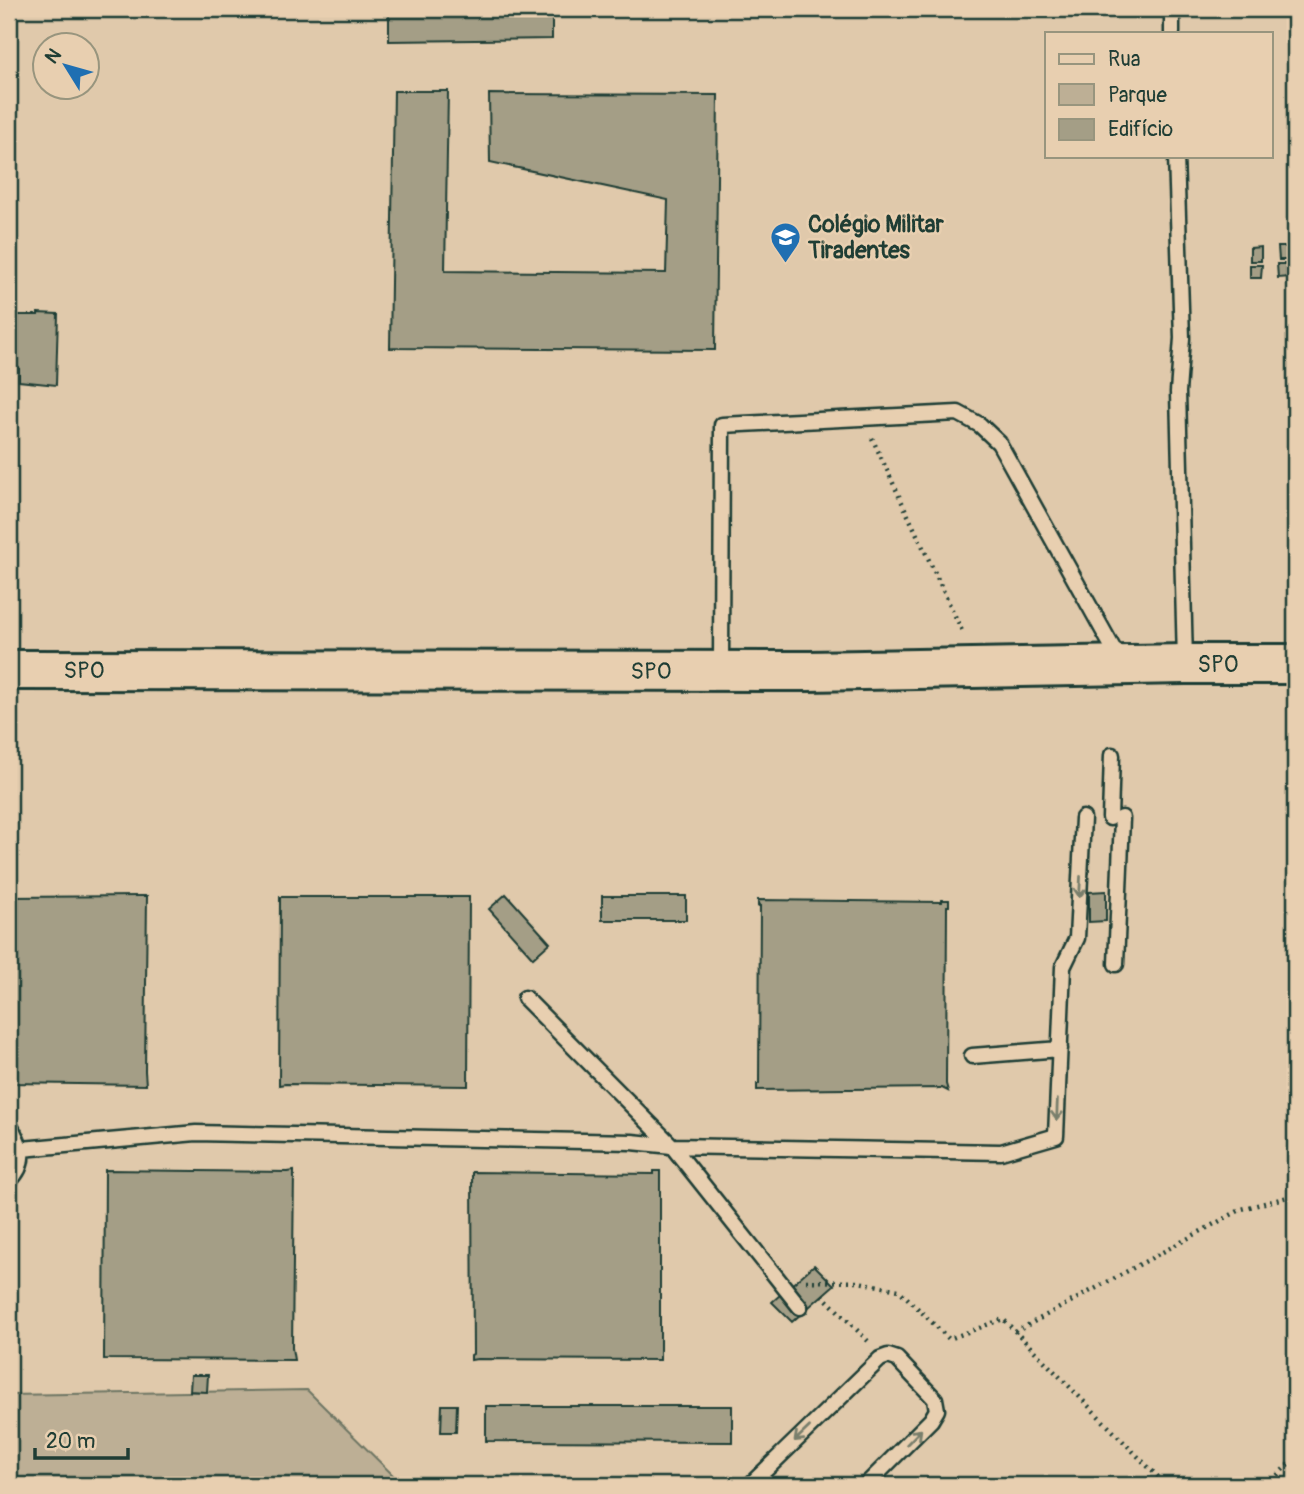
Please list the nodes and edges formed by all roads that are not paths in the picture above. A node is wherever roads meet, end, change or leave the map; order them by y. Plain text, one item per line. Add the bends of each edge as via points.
1 (1172, 9) edge
2 (1172, 32) edge
3 (1176, 158) edge
4 (1185, 664) junction
5 (1295, 664) edge
6 (1123, 666) junction
7 (9, 670) edge
8 (721, 671) junction
9 (1112, 755) dead end
10 (1083, 818) dead end
11 (1116, 964) dead end
12 (525, 998) dead end
13 (1060, 1049) junction
14 (972, 1056) dead end
15 (9, 1124) edge
16 (672, 1146) junction
17 (22, 1149) junction
18 (9, 1181) edge
19 (800, 1307) dead end
20 (750, 1485) edge
21 (866, 1485) edge

1 - 2 lane
3 - 4 lane
4 - 5 street, SPO
4 - 6 street, SPO
6 - 8 street, SPO
6 - 8 lane via 999,443 958,413 722,425
7 - 8 street, SPO
9 - 11 lane
10 -> 13 lane via 1077,938 1063,967
12 - 16 lane
13 - 14 lane
13 -> 16 lane via 1056,1136 1001,1152
15 - 17 lane
16 - 17 lane via 196,1133
16 - 19 lane
17 - 18 lane via 18,1173
21 -> 20 lane via 937,1410 935,1399 897,1359 887,1356

